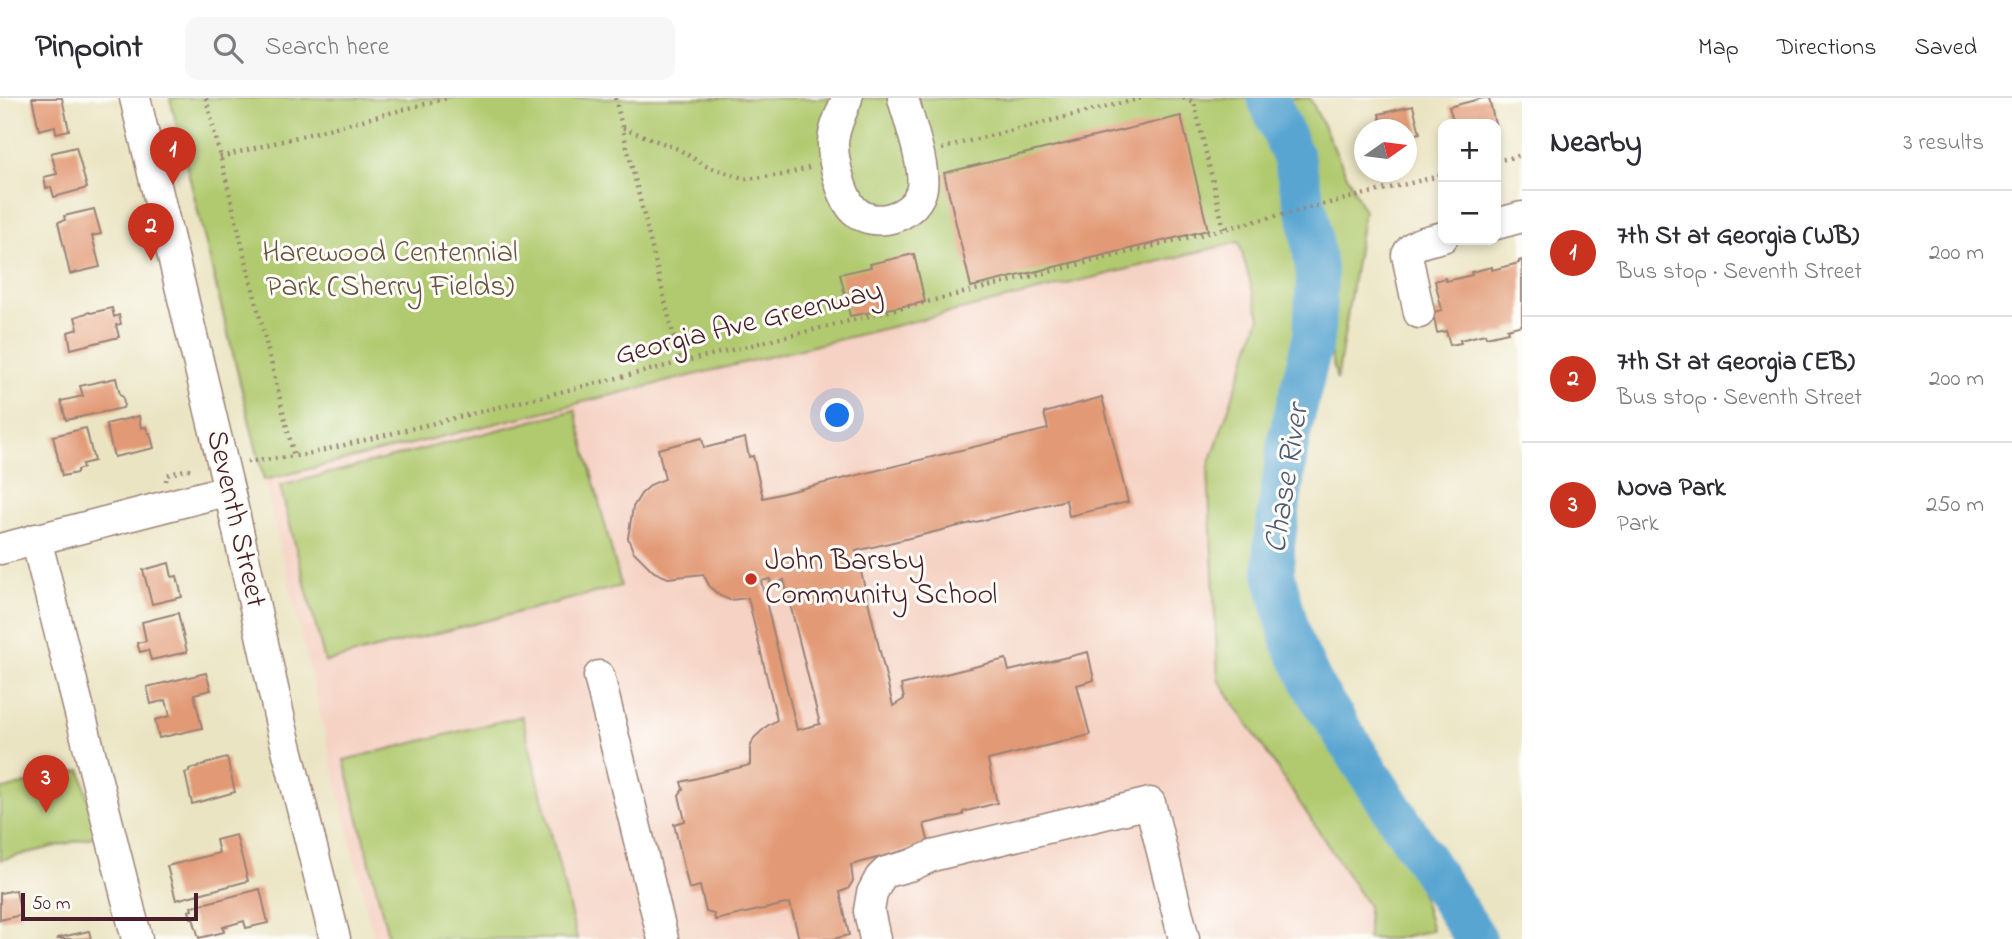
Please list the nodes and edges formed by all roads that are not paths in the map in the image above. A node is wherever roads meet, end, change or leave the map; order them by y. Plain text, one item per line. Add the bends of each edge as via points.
1 (135, 98) edge
2 (847, 98) edge
3 (903, 98) edge
4 (1522, 217) edge
5 (1501, 223) edge
6 (1438, 238) edge
7 (1419, 313) dead end
8 (234, 476) junction
9 (36, 539) junction
10 (0, 549) edge
11 (599, 676) dead end
12 (137, 939) edge
13 (335, 939) edge
14 (663, 939) edge
15 (875, 939) edge
16 (1184, 939) edge

1 - 8 street, Seventh Street
2 - 3 street via 833,142 834,158 845,197 855,211 873,220 895,218 911,208 921,192 923,172
4 - 5 street
6 - 7 street via 1415,245 1407,255
8 - 9 street
8 - 13 street, Seventh Street via 282,729
9 - 10 street
9 - 12 street
11 - 14 street
15 - 16 street via 869,911 872,894 887,872 932,856 1150,803

